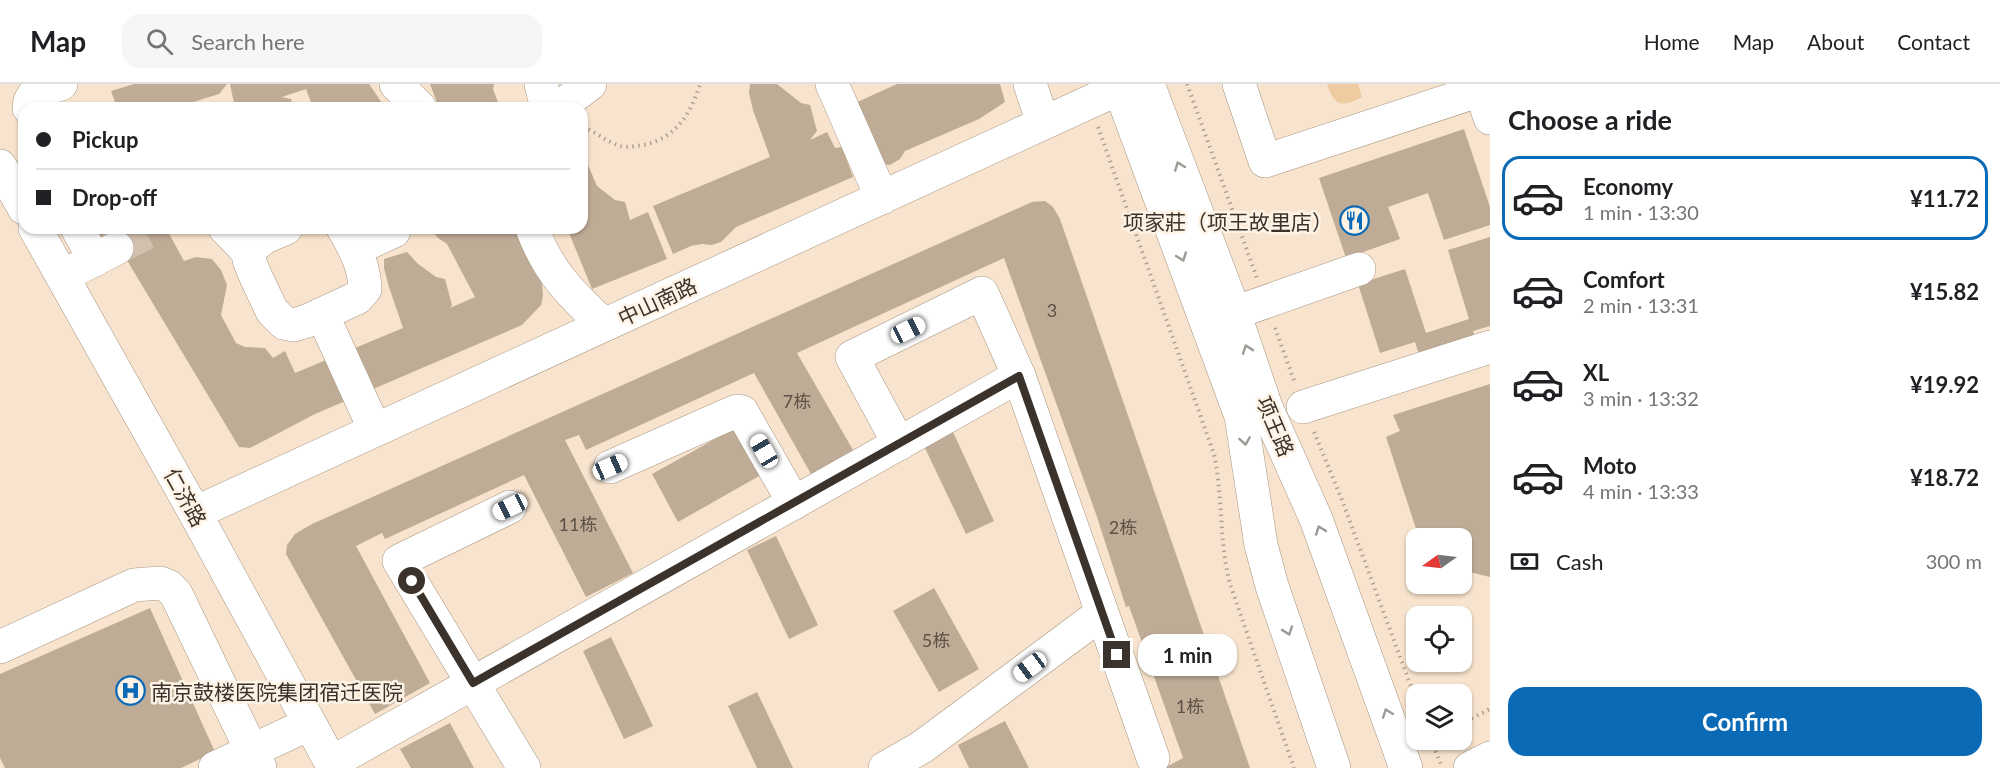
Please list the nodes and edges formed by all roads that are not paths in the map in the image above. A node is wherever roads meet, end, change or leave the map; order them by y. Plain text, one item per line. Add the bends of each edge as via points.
1 (61, 84) edge
2 (396, 84) edge
3 (541, 84) edge
4 (590, 84) edge
5 (832, 84) edge
6 (1030, 84) edge
7 (1239, 84) edge
8 (1129, 85) edge
9 (1485, 95) edge
10 (30, 102) edge
11 (414, 102) edge
12 (546, 102) edge
13 (568, 102) edge
14 (1043, 123) junction
15 (0, 166) edge
16 (18, 198) edge
17 (882, 198) junction
18 (38, 234) edge
19 (84, 234) edge
20 (231, 234) edge
21 (272, 234) edge
22 (375, 234) edge
23 (535, 234) edge
24 (349, 238) edge
25 (250, 254) junction
26 (1359, 269) dead end
27 (63, 276) junction
28 (1234, 313) junction
29 (322, 314) junction
30 (604, 325) junction
31 (1490, 347) edge
32 (1019, 376) junction
33 (1303, 407) dead end
34 (375, 430) junction
35 (899, 444) junction
36 (610, 467) dead end
37 (794, 503) junction
38 (510, 507) dead end
39 (195, 513) junction
40 (1102, 614) junction
41 (0, 647) edge
42 (473, 683) junction
43 (309, 724) junction
44 (1153, 758) dead end
45 (1490, 758) edge
46 (255, 759) edge
47 (332, 766) edge
48 (215, 768) edge
49 (524, 768) edge
50 (885, 768) edge
51 (1335, 768) edge
52 (1406, 768) edge
53 (1470, 768) edge

1 - 10 street via 36,91
2 - 11 street
3 - 12 street
4 - 13 street
5 - 17 street
6 - 14 street
7 - 9 street via 1264,161
8 - 14 street, 中山南路
28 -> 8 street, 项王路
8 -> 51 street, 项王路 via 1241,416 1261,545
14 - 17 street, 中山南路
15 - 16 street
17 - 30 street, 中山南路
18 - 27 street, 仁济路
19 - 27 street via 106,254
20 - 25 street
21 - 25 street via 250,249
22 - 24 street
23 - 30 street via 546,261 563,284
24 - 29 street via 364,270 365,289 357,298
25 - 29 street via 249,260 272,311 284,323 294,325
26 - 28 street
27 - 39 street, 仁济路
52 -> 28 street, 项王路 via 1316,519 1266,407
29 - 34 street
30 - 34 street, 中山南路
31 - 33 street
32 - 35 street
32 - 35 street via 982,293 852,357
32 - 40 street
34 - 39 street, 中山南路
35 - 37 street
36 - 37 street via 737,411 742,412
37 - 42 street
38 - 42 street via 399,561
39 - 43 street, 仁济路
40 - 44 street
40 - 50 street via 922,747
41 - 46 street via 134,585 168,586 176,594
42 - 47 street
42 - 49 street
43 - 46 street
43 - 47 street, 仁济路
45 - 53 street
46 - 48 street

